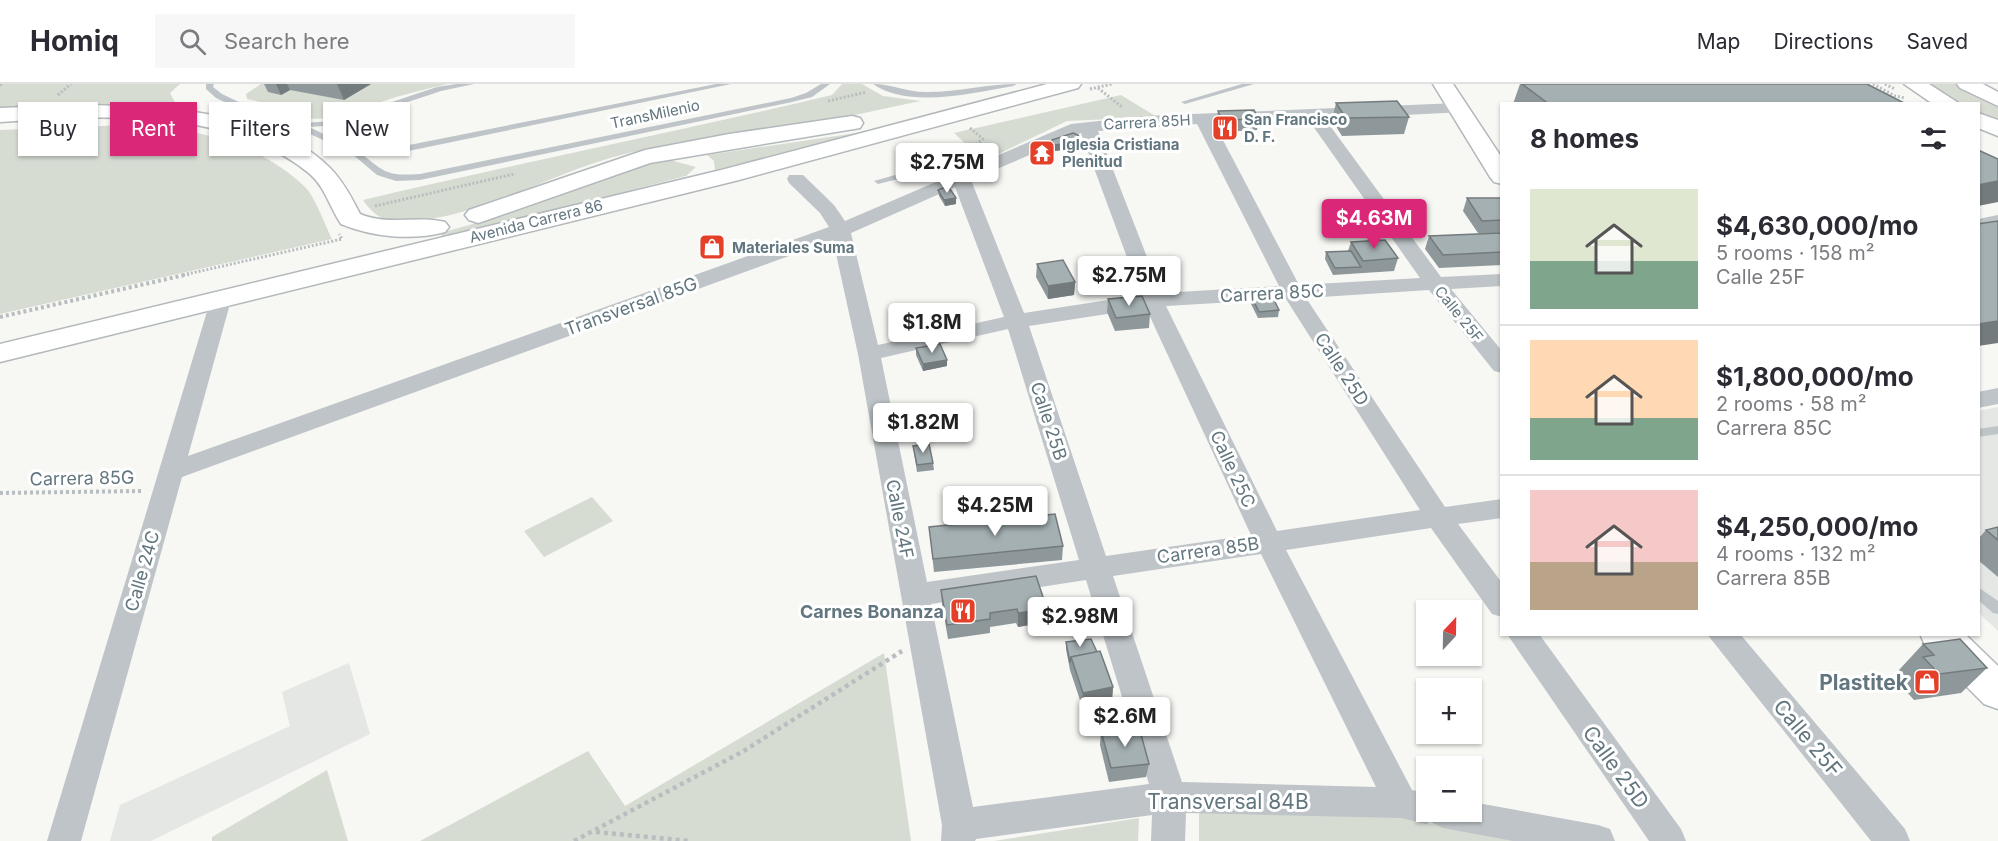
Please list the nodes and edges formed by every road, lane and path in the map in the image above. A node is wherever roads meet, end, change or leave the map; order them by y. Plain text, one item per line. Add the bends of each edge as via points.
1 (210, 84) edge
2 (470, 84) edge
3 (727, 84) edge
4 (826, 84) edge
5 (877, 84) edge
6 (1013, 84) edge
7 (1071, 84) edge
8 (1250, 84) edge
9 (1443, 84) edge
10 (1873, 84) edge
11 (1885, 84) edge
12 (1914, 84) edge
13 (1967, 84) edge
14 (1979, 84) edge
15 (1097, 87) dead end
16 (1998, 94) edge
17 (1998, 100) edge
18 (232, 102) edge
19 (1185, 102) dead end
20 (1946, 102) edge
21 (1458, 108) junction
22 (1313, 114) junction
23 (0, 115) edge
24 (1203, 119) junction
25 (1980, 119) edge
26 (963, 122) dead end
27 (1145, 122) junction
28 (311, 124) edge
29 (1087, 126) junction
30 (1998, 129) edge
31 (410, 148) edge
32 (360, 156) edge
33 (645, 157) junction
34 (1000, 160) junction
35 (1500, 174) edge
36 (796, 179) dead end
37 (956, 180) junction
38 (878, 181) dead end
39 (670, 190) junction
40 (1998, 218) edge
41 (350, 219) junction
42 (1980, 222) edge
43 (436, 227) junction
44 (841, 230) junction
45 (1500, 280) edge
46 (1435, 284) junction
47 (1292, 292) junction
48 (219, 300) junction
49 (1153, 300) junction
50 (0, 317) edge
51 (1016, 321) junction
52 (0, 332) edge
53 (0, 353) edge
54 (869, 354) junction
55 (1500, 364) edge
56 (1998, 396) edge
57 (1980, 400) edge
58 (1998, 430) edge
59 (1980, 433) edge
60 (167, 481) junction
61 (0, 493) edge
62 (1500, 508) edge
63 (1437, 516) junction
64 (1268, 541) junction
65 (1097, 566) junction
66 (1980, 594) edge
67 (915, 595) junction
68 (1500, 603) edge
69 (1998, 609) edge
70 (1523, 636) edge
71 (1724, 636) edge
72 (1940, 636) edge
73 (923, 638) junction
74 (1998, 692) edge
75 (1170, 797) junction
76 (1414, 806) edge
77 (1482, 819) edge
78 (595, 832) junction
79 (959, 833) edge
80 (64, 841) edge
81 (574, 841) edge
82 (689, 841) edge
83 (1168, 841) edge
84 (1598, 841) edge
85 (1669, 841) edge
86 (1893, 841) edge

1 - 18 lane, TransMilenio via 219,96
2 - 28 lane, TransMilenio via 417,96 336,123
3 - 31 lane, TransMilenio
4 - 32 lane, TransMilenio via 792,100 420,177 396,178 380,173
5 - 6 lane via 896,92 926,94
6 - 33 main road, Avenida Carrera 86 via 840,126
7 - 39 main road, Avenida Carrera 86
8 - 19 lane
9 - 21 main road
10 - 11 path via 1895,96 1906,97
12 - 20 main road
13 - 17 main road
14 - 16 lane
15 - 27 path
21 - 22 street, Carrera 85H
21 - 35 main road
22 - 24 street, Carrera 85H
22 - 46 street, Calle 25F
23 - 41 main road via 127,112 231,127 268,139 309,161 328,181
24 - 27 street, Carrera 85H
24 - 47 street, Calle 25D
25 - 30 main road
26 - 34 path via 983,139 975,145
27 - 29 street, Carrera 85H
29 - 34 street, Transversal 85G
29 - 49 street, Calle 25C
33 - 39 main road via 683,157 702,164 701,172 693,180
33 - 43 main road, Avenida Carrera 86
34 - 37 street, Transversal 85G
36 - 44 street, Calle 24F via 828,209
37 - 38 lane via 923,170
37 - 44 street, Transversal 85G
37 - 51 street, Calle 25B
39 - 48 main road, Avenida Carrera 86
40 - 42 lane
41 - 43 main road via 375,228
41 - 50 path via 334,225 342,239
43 - 52 main road, Avenida Carrera 86
44 - 54 street, Calle 24F
44 - 60 street, Transversal 85G
45 - 46 street, Carrera 85C
46 - 47 street, Carrera 85C
46 - 55 street, Calle 25F
47 - 49 street, Carrera 85C
47 - 63 street, Calle 25D
48 - 53 main road, Avenida Carrera 86
48 - 60 street, Calle 24C
49 - 51 street, Carrera 85C
49 - 64 street, Calle 25C
51 - 54 street, Carrera 85C
51 - 65 street, Calle 25B
54 - 67 street, Calle 24F
56 - 57 street
58 - 59 lane
60 - 61 path, Carrera 85G
60 - 80 street, Calle 24C
62 - 63 street, Carrera 85B
63 - 64 street, Carrera 85B
63 - 68 street, Calle 25D
64 - 65 street, Carrera 85B
64 - 76 street, Calle 25C
65 - 67 street, Carrera 85B
65 - 75 street, Calle 25B
66 - 69 lane
67 - 73 street, Calle 24F
70 - 85 street, Calle 25D
71 - 86 street, Calle 25F
72 - 74 main road
73 - 78 path via 742,752
73 - 79 street, Calle 24F
75 - 76 street, Transversal 84B
75 - 79 street, Transversal 84B
75 - 83 street, Calle 25B
77 - 84 street
78 - 81 path
78 - 82 path

